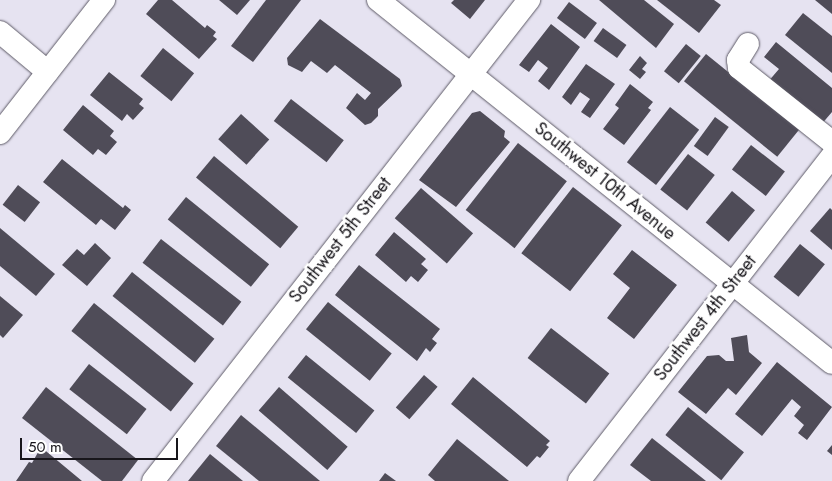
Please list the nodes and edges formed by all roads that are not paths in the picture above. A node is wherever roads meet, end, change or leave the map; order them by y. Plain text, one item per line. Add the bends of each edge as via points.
1 (104, 0) edge
2 (378, 0) edge
3 (528, 0) edge
4 (0, 32) edge
5 (748, 44) dead end
6 (48, 72) junction
7 (470, 73) junction
8 (0, 134) edge
9 (832, 142) edge
10 (832, 156) edge
11 (733, 284) junction
12 (832, 363) edge
13 (157, 480) edge
14 (579, 481) edge

1 - 6 street
2 - 7 street, Southwest 10th Avenue
3 - 7 street, Southwest 5th Street
4 - 6 street
5 - 9 street via 738,60 739,68
6 - 8 street
7 - 11 street, Southwest 10th Avenue
7 - 13 street, Southwest 5th Street
10 - 11 street, Southwest 4th Street
11 - 12 street, Southwest 10th Avenue
11 - 14 street, Southwest 4th Street

